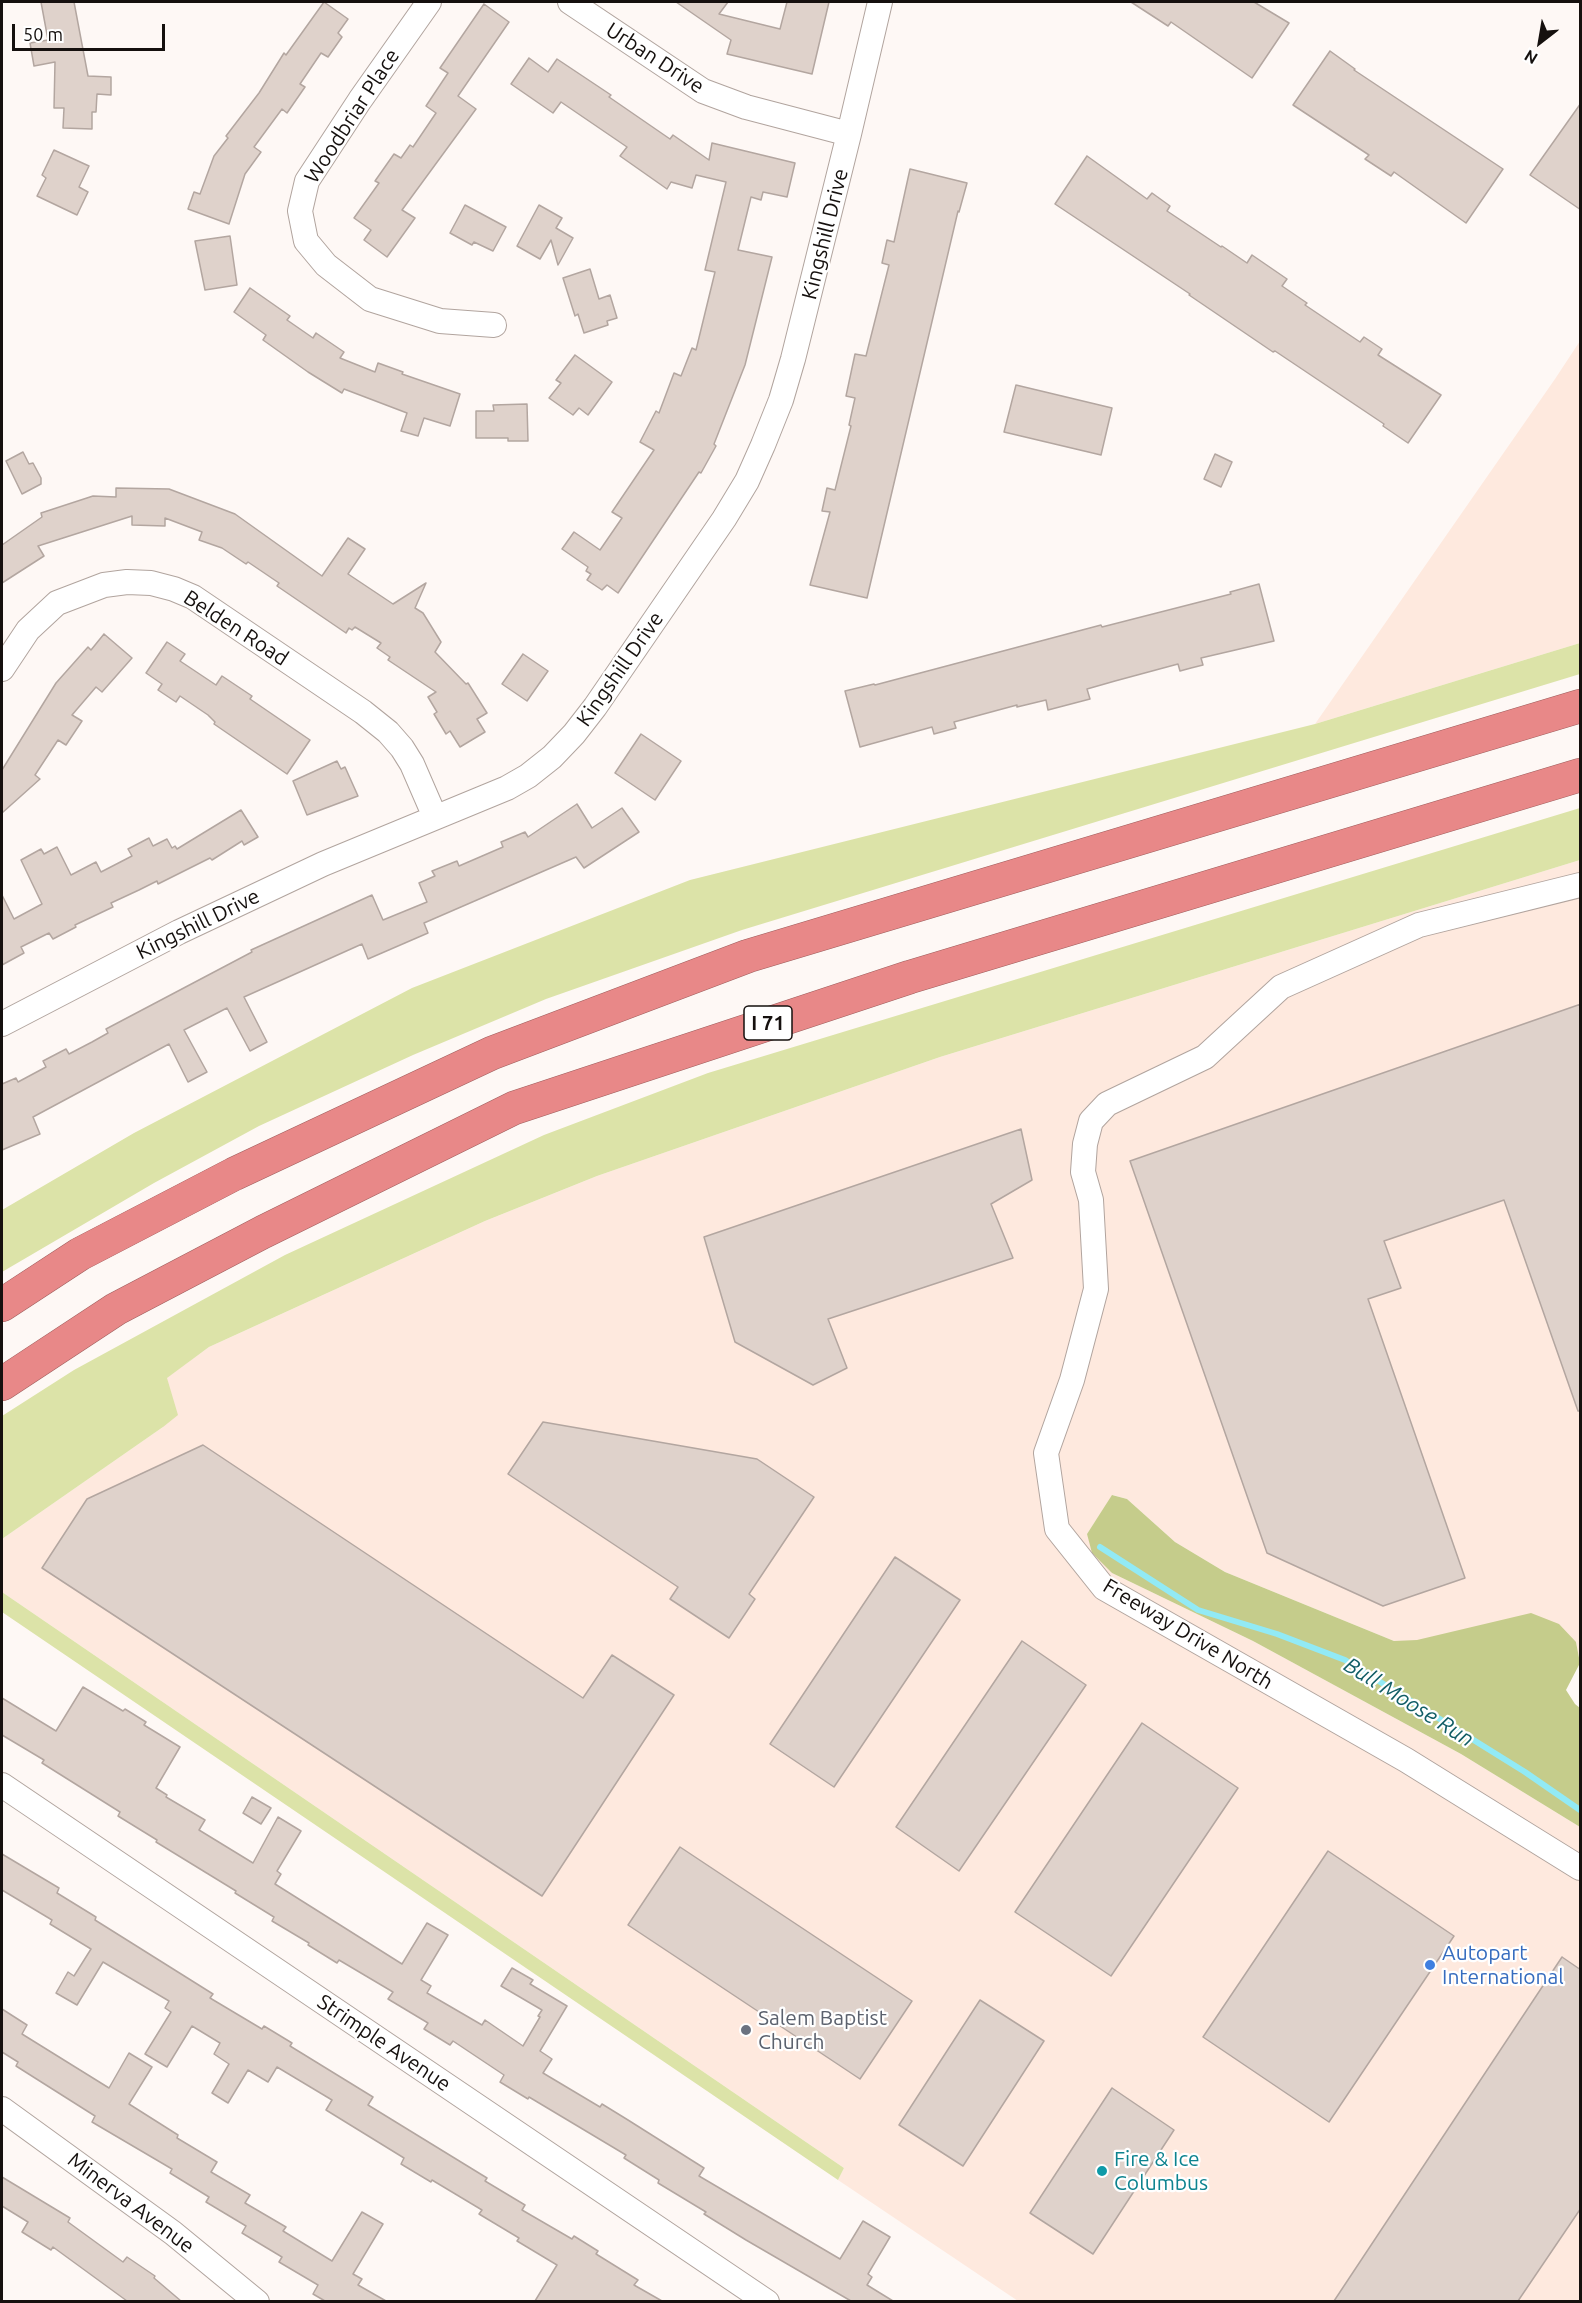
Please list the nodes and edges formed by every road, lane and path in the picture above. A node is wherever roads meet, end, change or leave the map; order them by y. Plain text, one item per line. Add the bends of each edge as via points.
1 (429, 2) edge
2 (570, 2) edge
3 (880, 2) edge
4 (849, 134) junction
5 (494, 325) dead end
6 (2, 669) edge
7 (1581, 706) edge
8 (1581, 775) edge
9 (435, 817) junction
10 (1581, 885) edge
11 (2, 1024) edge
12 (2, 1305) edge
13 (2, 1384) edge
14 (2, 1785) edge
15 (1581, 1868) edge
16 (2, 2109) edge
17 (257, 2301) edge
18 (767, 2301) edge

1 - 5 street, Woodbriar Place via 307,181 300,211 306,241 326,265 370,299 440,321
2 - 4 street, Urban Drive via 703,91 746,107
3 - 4 street, Kingshill Drive
4 - 9 street, Kingshill Drive via 781,400 747,481 724,519 567,742 521,780 487,798
6 - 9 street, Belden Road via 28,630 57,603 104,585 127,582 174,589 193,597 388,732 412,764
7 - 12 highway via 737,960 492,1053 277,1154 80,1254
8 - 13 highway, I 71 via 1006,947 514,1108 116,1309
9 - 11 street, Kingshill Drive via 323,864 179,932
10 - 15 street, Freeway Drive North via 1419,926 1281,987 1205,1057 1107,1104 1091,1121 1083,1172 1091,1200 1096,1289 1072,1380 1046,1453 1057,1529 1104,1588 1406,1761
14 - 18 street, Strimple Avenue
16 - 17 street, Minerva Avenue via 173,2233

